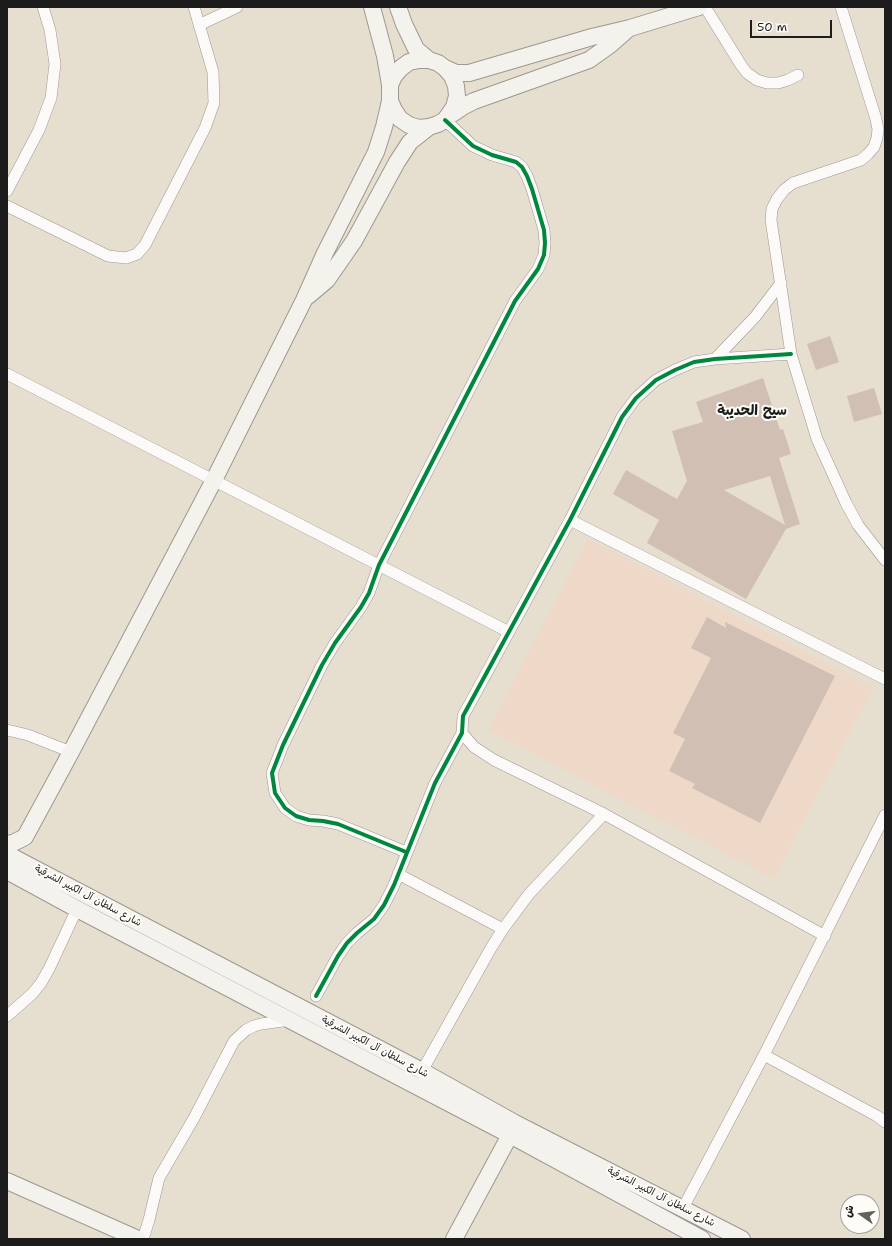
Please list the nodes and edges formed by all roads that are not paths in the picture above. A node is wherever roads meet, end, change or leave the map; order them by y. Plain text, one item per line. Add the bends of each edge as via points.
1 (43, 7) edge
2 (194, 7) edge
3 (237, 7) edge
4 (372, 7) edge
5 (398, 7) edge
6 (699, 7) edge
7 (705, 7) edge
8 (841, 7) edge
9 (199, 26) junction
10 (630, 28) junction
11 (429, 60) junction
12 (445, 68) junction
13 (798, 75) dead end
14 (390, 93) junction
15 (447, 118) junction
16 (429, 127) junction
17 (7, 191) edge
18 (7, 206) edge
19 (781, 283) junction
20 (304, 300) junction
21 (791, 354) junction
22 (715, 359) junction
23 (7, 374) edge
24 (214, 480) junction
25 (570, 520) junction
26 (885, 560) edge
27 (379, 565) junction
28 (509, 632) junction
29 (885, 679) edge
30 (7, 730) edge
31 (462, 733) junction
32 (71, 752) junction
33 (604, 814) junction
34 (885, 815) edge
35 (881, 831) edge
36 (24, 837) junction
37 (7, 844) edge
38 (406, 852) junction
39 (7, 854) edge
40 (34, 868) junction
41 (7, 871) edge
42 (398, 874) junction
43 (77, 909) junction
44 (503, 929) junction
45 (825, 936) junction
46 (316, 996) dead end
47 (7, 1016) edge
48 (290, 1020) junction
49 (764, 1055) junction
50 (422, 1071) junction
51 (885, 1122) edge
52 (510, 1135) junction
53 (7, 1181) edge
54 (683, 1208) junction
55 (695, 1237) edge
56 (138, 1239) edge
57 (143, 1239) edge
58 (454, 1239) edge
59 (742, 1239) edge

1 - 17 street via 50,30 55,64 51,98 39,130
2 - 9 street
3 - 9 street
4 - 14 street via 385,56
5 - 11 street via 416,49
6 - 10 street
7 - 13 street via 748,74 767,83 778,83
8 - 19 street via 876,120 877,138 874,147 861,160 793,183 777,198 771,220
9 - 18 street via 213,72 214,103 205,128 145,245 136,254 126,258 108,256
10 - 12 street via 470,73 456,73
10 - 15 street via 589,60 474,101
11 - 12 street
11 - 14 street via 409,62 401,68 394,76
12 - 15 street via 452,76 457,96
14 - 16 street via 394,110 400,119 419,128
14 - 20 street via 384,127 376,152
15 - 16 street
15 - 27 street via 473,146 516,162 522,167 532,189 544,230 544,255 538,269 515,301
16 - 20 street via 410,142 396,162 354,241 327,280
19 - 21 street
19 - 22 street via 755,317
20 - 24 street
21 - 22 street
21 - 26 street via 825,458 858,525
22 - 25 street via 694,362 675,370 656,380 636,398 622,417
23 - 24 street
24 - 27 street
24 - 32 street
25 - 28 street
25 - 29 street
27 - 28 street
27 - 38 street via 366,597 322,666 272,773 275,793 285,808 296,816 338,824
28 - 31 street via 463,716
30 - 32 street via 28,735
31 - 33 street via 474,747 494,760
31 - 38 street via 435,783
32 - 36 street
33 - 44 street via 534,889
33 - 45 street
34 - 35 street
35 - 45 street
36 - 37 street
36 - 40 street
38 - 42 street
39 - 40 street, شارع سلطان آل الكبير الشرقية
40 - 50 street, شارع سلطان آل الكبير الشرقية
41 - 43 street, شارع سلطان آل الكبير الشرقية
42 - 44 street
42 - 46 street via 384,905 338,956
43 - 47 street via 41,983
43 - 48 street, شارع سلطان آل الكبير الشرقية
44 - 50 street
45 - 49 street
48 - 52 street, شارع سلطان آل الكبير الشرقية
48 - 57 street via 254,1026 234,1041 159,1178
49 - 51 street
49 - 54 street
50 - 54 street, شارع سلطان آل الكبير الشرقية via 515,1123
52 - 55 street, شارع سلطان آل الكبير الشرقية
52 - 58 street
53 - 56 street
54 - 59 street, شارع سلطان آل الكبير الشرقية

